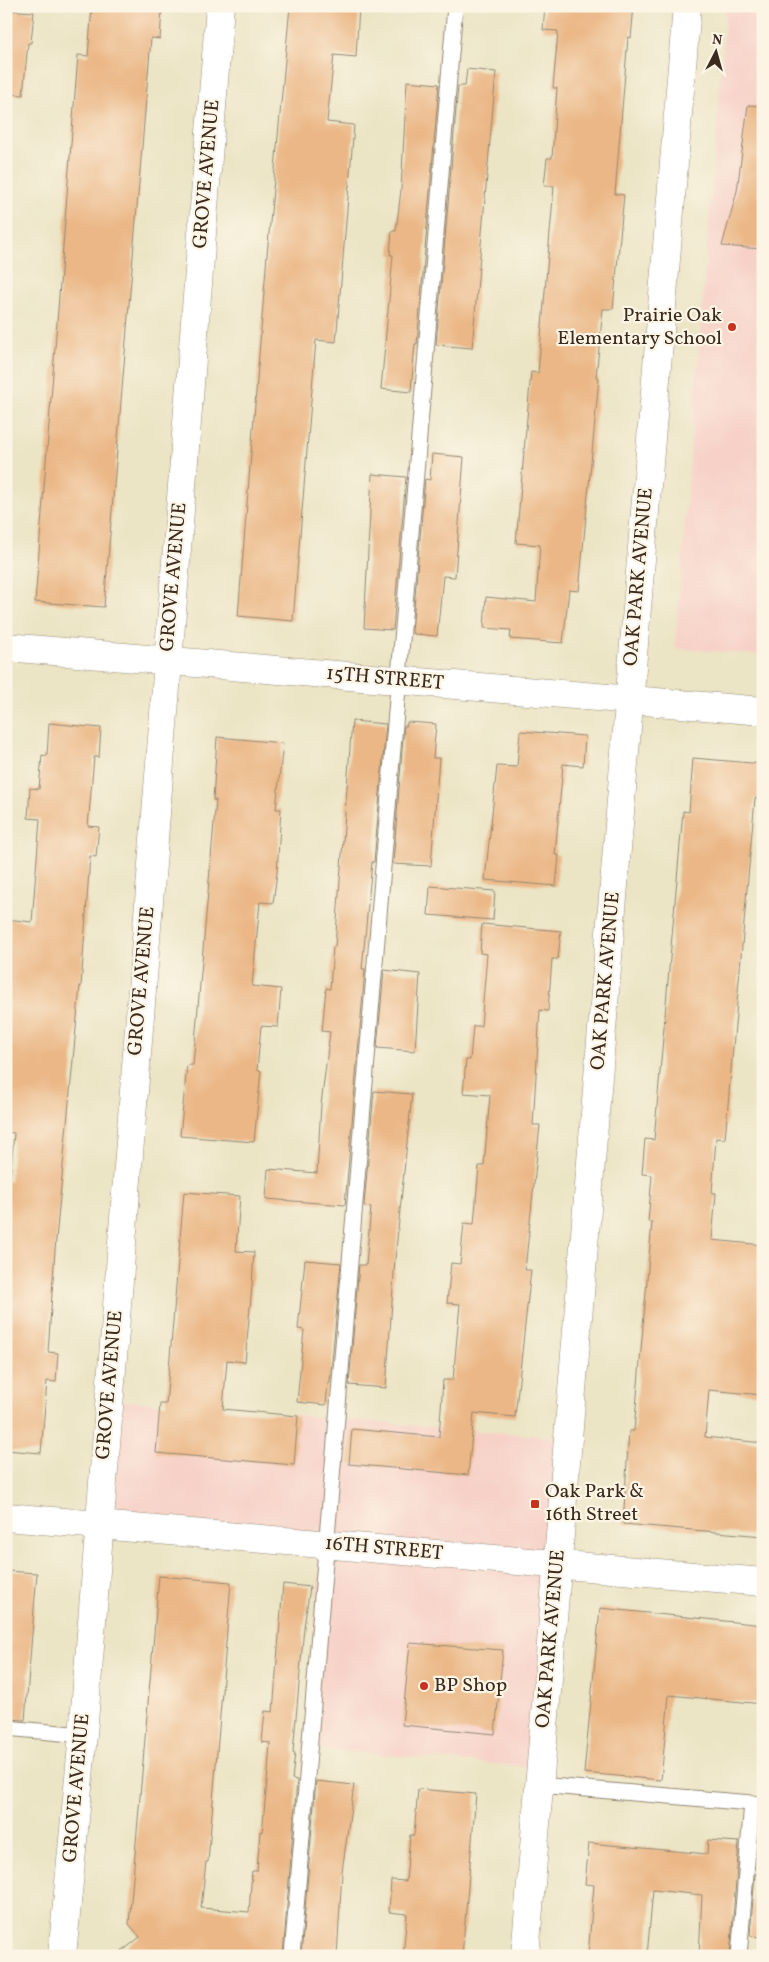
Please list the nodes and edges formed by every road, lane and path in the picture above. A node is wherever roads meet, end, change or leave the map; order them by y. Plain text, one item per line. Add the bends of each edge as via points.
1 (220, 6) edge
2 (455, 6) edge
3 (686, 6) edge
4 (6, 647) edge
5 (168, 661) junction
6 (399, 680) junction
7 (629, 700) junction
8 (763, 711) edge
9 (6, 1517) edge
10 (99, 1525) junction
11 (327, 1545) junction
12 (557, 1564) junction
13 (763, 1582) edge
14 (6, 1728) edge
15 (82, 1734) junction
16 (539, 1785) junction
17 (757, 1804) edge
18 (62, 1956) edge
19 (292, 1956) edge
20 (525, 1956) edge
21 (739, 1956) edge

1 - 5 street, GROVE AVENUE
2 - 6 lane
3 - 7 street, OAK PARK AVENUE
4 - 5 street, 15TH STREET
5 - 6 street, 15TH STREET
5 - 10 street, GROVE AVENUE
6 - 7 street, 15TH STREET
6 - 11 lane
7 - 8 street, 15TH STREET
7 - 12 street, OAK PARK AVENUE
9 - 10 street, 16TH STREET
10 - 11 street, 16TH STREET
10 - 15 street, GROVE AVENUE
11 - 12 street, 16TH STREET
11 - 19 lane
12 - 13 street, 16TH STREET
12 - 16 street, OAK PARK AVENUE
14 - 15 lane
15 - 18 street, GROVE AVENUE
16 - 17 lane
16 - 20 street, OAK PARK AVENUE
17 - 21 lane

